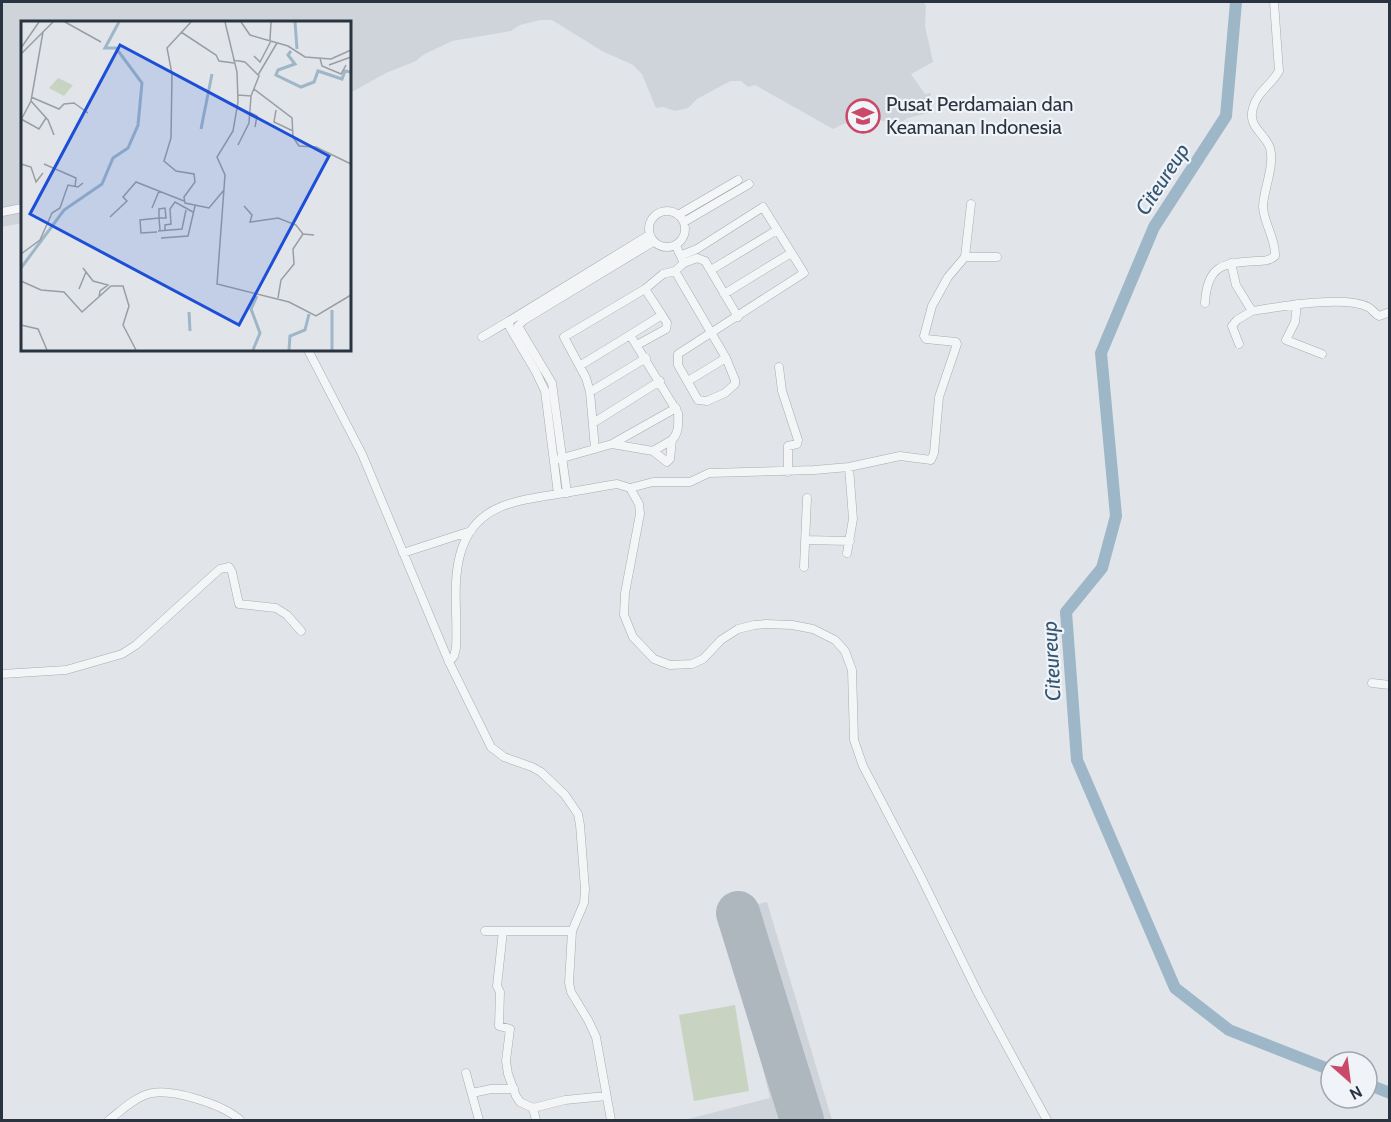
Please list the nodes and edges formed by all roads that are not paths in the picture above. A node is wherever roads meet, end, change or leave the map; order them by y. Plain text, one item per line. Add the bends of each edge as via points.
1 (1274, 2) edge
2 (738, 180) dead end
3 (748, 184) dead end
4 (971, 204) dead end
5 (21, 208) edge
6 (2, 212) edge
7 (678, 215) junction
8 (684, 222) junction
9 (777, 230) junction
10 (651, 239) junction
11 (676, 246) junction
12 (791, 253) junction
13 (965, 257) junction
14 (997, 257) dead end
15 (683, 259) junction
16 (1231, 263) junction
17 (711, 270) junction
18 (675, 271) junction
19 (645, 289) junction
20 (724, 294) junction
21 (1204, 303) dead end
22 (1297, 304) junction
23 (1252, 311) junction
24 (1389, 312) edge
25 (662, 315) junction
26 (738, 317) junction
27 (509, 321) junction
28 (710, 333) junction
29 (630, 335) junction
30 (482, 337) dead end
31 (1239, 344) dead end
32 (638, 345) junction
33 (309, 351) edge
34 (1322, 354) dead end
35 (646, 358) junction
36 (726, 358) junction
37 (580, 365) junction
38 (779, 367) dead end
39 (660, 381) junction
40 (688, 381) junction
41 (590, 392) junction
42 (676, 408) junction
43 (593, 423) junction
44 (672, 440) junction
45 (612, 444) junction
46 (595, 449) junction
47 (653, 451) junction
48 (558, 459) junction
49 (849, 467) junction
50 (788, 472) junction
51 (630, 488) junction
52 (562, 493) junction
53 (807, 498) dead end
54 (471, 531) junction
55 (806, 540) junction
56 (850, 541) junction
57 (403, 553) junction
58 (847, 553) dead end
59 (804, 567) dead end
60 (301, 631) dead end
61 (449, 662) junction
62 (2, 674) edge
63 (1372, 683) dead end
64 (1389, 685) edge
65 (485, 931) dead end
66 (503, 931) junction
67 (572, 931) junction
68 (466, 1073) dead end
69 (514, 1089) junction
70 (472, 1093) junction
71 (606, 1096) junction
72 (533, 1108) junction
73 (109, 1120) edge
74 (240, 1120) edge
75 (479, 1120) edge
76 (536, 1120) edge
77 (611, 1120) edge
78 (1047, 1120) edge

1 - 16 street via 1279,70 1252,110 1254,125 1271,154 1263,206 1275,254 1270,260
2 - 7 street
3 - 8 street
4 - 13 street
5 - 6 street
7 - 8 street
7 - 10 street via 664,211 655,215 649,223
8 - 11 street via 684,236
9 - 12 street
9 - 15 street via 764,207
9 - 17 street
10 - 11 street via 664,248
10 - 27 street
10 - 48 street via 518,326 552,383
11 - 15 street
12 - 20 street
12 - 26 street via 802,275
13 - 14 street
13 - 49 street via 932,306 924,336 957,344 939,397 932,458 928,461 900,456
15 - 17 street via 701,259
15 - 18 street
16 - 21 street via 1214,271
16 - 23 street via 1236,285
17 - 20 street
18 - 19 street via 663,274
18 - 28 street
19 - 25 street
19 - 37 street via 565,335
20 - 26 street
22 - 23 street
22 - 24 street via 1340,302 1366,306 1379,316
22 - 34 street via 1295,322 1286,340
23 - 31 street via 1232,326
25 - 29 street
25 - 32 street via 666,328
26 - 28 street
27 - 30 street
27 - 48 street via 545,391
28 - 36 street
28 - 40 street via 678,354 678,365
29 - 32 street
29 - 37 street
32 - 35 street
33 - 57 street via 362,454
35 - 39 street
35 - 41 street
36 - 40 street
36 - 40 street via 735,384 725,393 701,402
37 - 41 street
38 - 50 street via 782,391 798,440 788,446
39 - 42 street
39 - 43 street
41 - 43 street
42 - 44 street via 679,424
42 - 45 street
43 - 46 street
44 - 47 street
44 - 47 street via 669,462
45 - 46 street
45 - 47 street
46 - 48 street
48 - 52 street
49 - 50 street
49 - 56 street via 853,508
50 - 51 street via 708,473 690,482 653,482
51 - 52 street via 617,484
51 - 78 street via 640,514 624,615 633,637 654,659 670,665 692,664 738,629 766,624 813,629 835,640 845,651 852,670 854,740 863,766
52 - 54 street via 502,505
53 - 55 street
54 - 57 street
54 - 61 street via 460,556 456,648
55 - 56 street
55 - 59 street
56 - 58 street
57 - 61 street
60 - 62 street via 276,608 239,604 232,572 224,567 122,654 66,670
61 - 67 street via 490,747 504,758 541,772 576,810 585,889 584,903
63 - 64 street
65 - 66 street
66 - 67 street
66 - 69 street via 497,986 498,1026 510,1029 506,1061
67 - 71 street via 570,987 594,1031
68 - 70 street
69 - 70 street
69 - 72 street via 520,1101
70 - 75 street
71 - 72 street
71 - 77 street
72 - 76 street
73 - 74 street via 140,1098 157,1092 183,1094 222,1108

